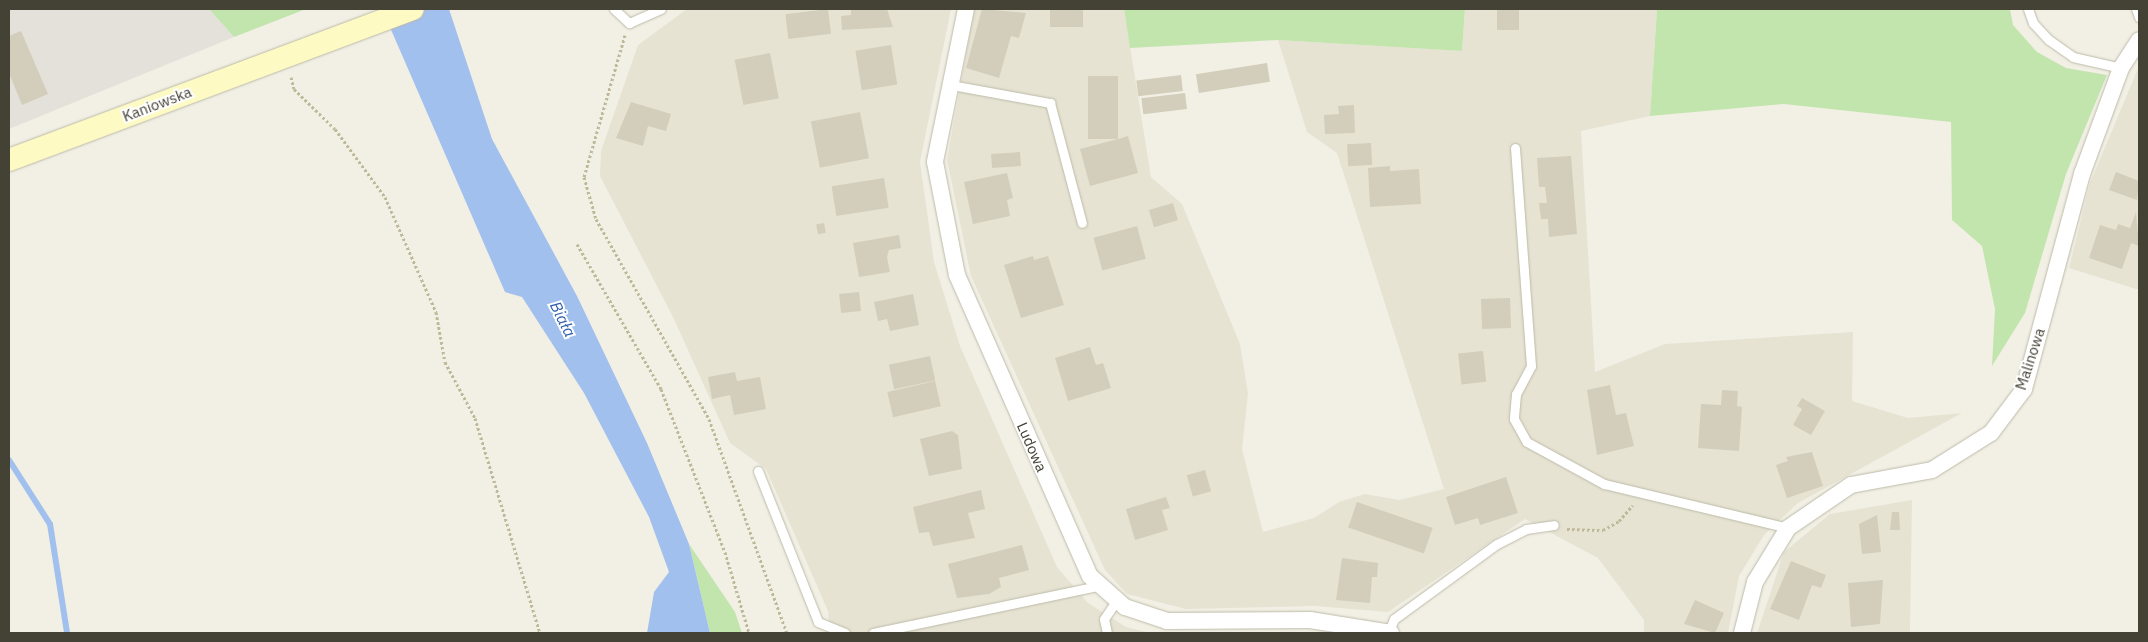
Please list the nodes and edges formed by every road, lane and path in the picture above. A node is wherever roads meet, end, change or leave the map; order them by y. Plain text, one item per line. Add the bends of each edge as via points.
1 (413, 9) edge
2 (614, 9) edge
3 (661, 9) edge
4 (966, 9) edge
5 (2028, 9) edge
6 (2136, 9) edge
7 (2139, 17) edge
8 (629, 23) junction
9 (2139, 40) edge
10 (295, 51) junction
11 (2122, 68) junction
12 (951, 84) junction
13 (1515, 148) dead end
14 (9, 160) edge
15 (1082, 222) dead end
16 (577, 244) dead end
17 (758, 470) dead end
18 (1640, 494) junction
19 (1554, 525) joint
20 (1788, 528) junction
21 (1098, 586) junction
22 (1116, 601) junction
23 (540, 633) edge
24 (748, 633) edge
25 (787, 633) edge
26 (845, 633) edge
27 (873, 633) edge
28 (1107, 633) edge
29 (1390, 633) edge
30 (1742, 633) edge

1 - 10 street, Kaniowska
2 - 8 lane
3 - 8 lane
4 - 12 street, Ludowa
5 - 11 lane via 2033,23 2049,40 2073,57
6 - 7 lane
8 - 25 path via 584,177 596,219 709,419
9 - 11 street, Malinowa
10 - 14 street, Kaniowska
10 - 23 path via 294,89 335,129 385,197 436,312 446,362 475,418
11 - 20 street, Malinowa via 2082,174 2024,389 1991,433 1932,470 1851,485
12 - 15 lane via 1050,103
12 - 21 street, Ludowa via 936,162 957,276 1083,564
13 - 18 lane via 1531,366 1516,394 1514,419 1527,442 1604,484
16 - 24 path via 661,388 725,552
17 - 26 lane via 818,622
18 - 19 path via 1619,521 1603,530 1570,530
18 - 20 lane via 1683,499
19 - 29 lane via 1526,528 1497,544 1394,619
20 - 30 street, Malinowa via 1755,582
21 - 22 street, Ludowa
21 - 27 lane
22 - 28 lane via 1104,618
22 - 29 street, Ludowa via 1167,621 1292,619

